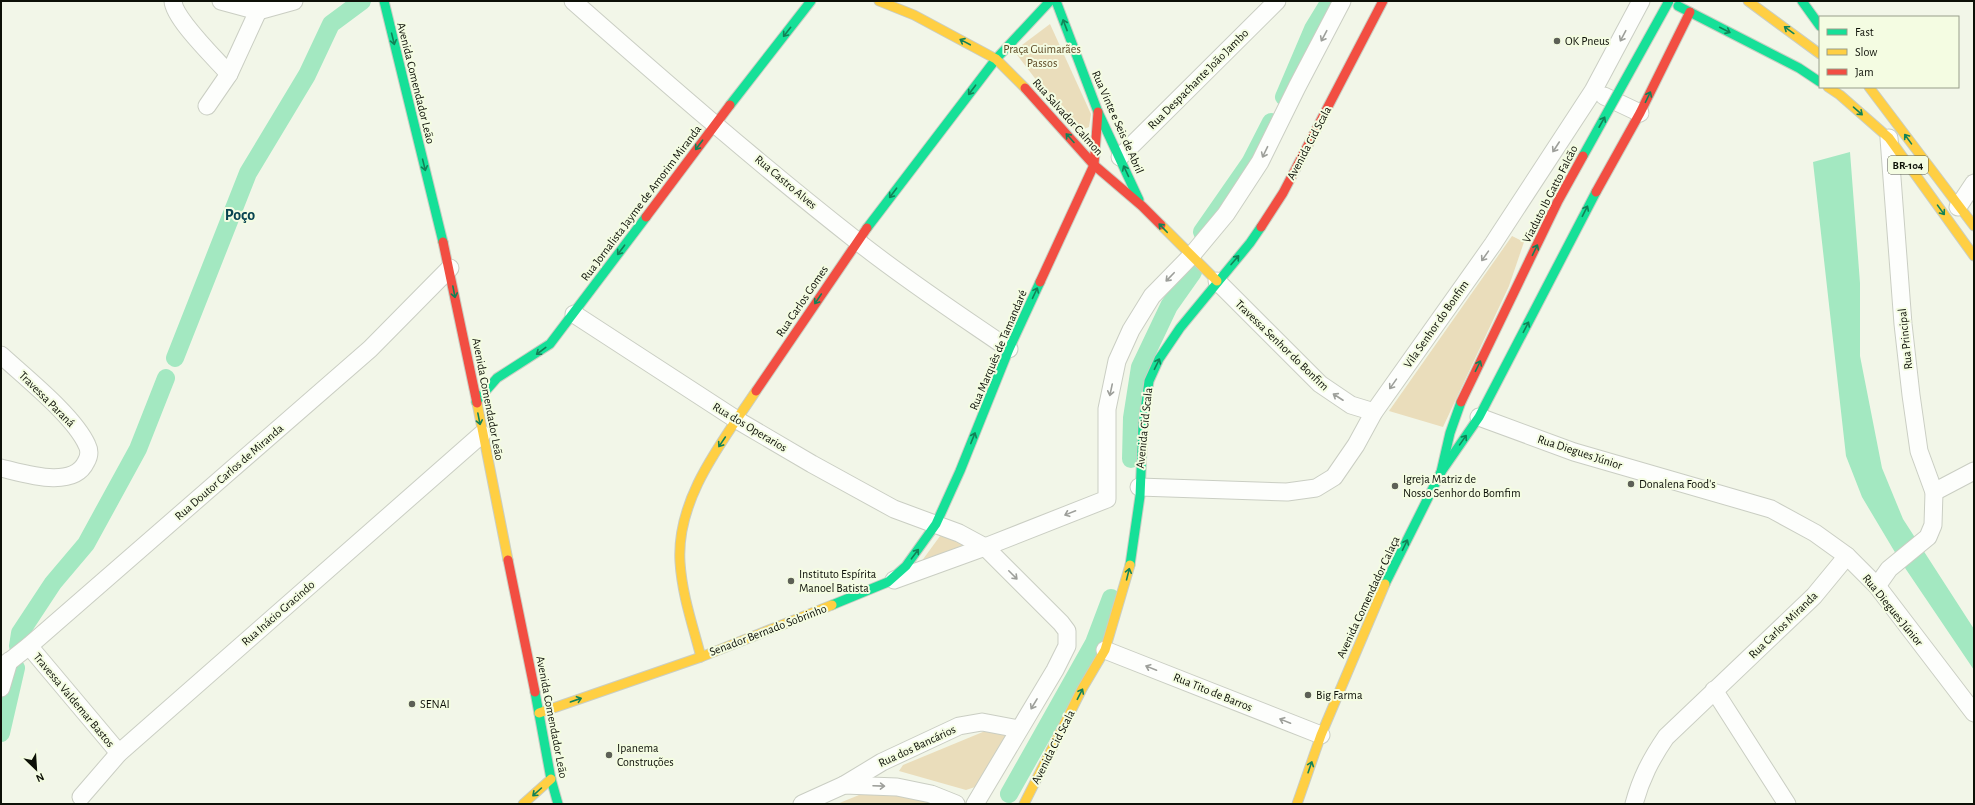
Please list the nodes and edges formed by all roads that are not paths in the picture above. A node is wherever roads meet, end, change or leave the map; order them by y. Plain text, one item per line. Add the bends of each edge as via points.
1 (173, 1) edge
2 (221, 1) edge
3 (294, 1) edge
4 (384, 1) edge
5 (573, 1) edge
6 (811, 1) edge
7 (879, 1) edge
8 (1050, 1) edge
9 (1056, 1) edge
10 (1277, 1) edge
11 (1342, 1) edge
12 (1383, 1) edge
13 (1641, 1) edge
14 (1669, 1) edge
15 (1748, 1) edge
16 (1802, 1) edge
17 (911, 8) edge
18 (258, 11) junction
19 (1690, 12) junction
20 (1819, 25) edge
21 (1819, 53) edge
22 (996, 59) junction
23 (229, 74) junction
24 (1819, 81) edge
25 (1830, 88) edge
26 (1869, 88) edge
27 (1593, 91) junction
28 (207, 106) dead end
29 (1098, 112) junction
30 (1640, 113) junction
31 (715, 124) junction
32 (1888, 138) junction
33 (1120, 157) junction
34 (1094, 165) junction
35 (1974, 183) edge
36 (1142, 206) junction
37 (1958, 206) junction
38 (1974, 226) edge
39 (857, 241) junction
40 (1190, 256) junction
41 (1974, 256) edge
42 (450, 268) junction
43 (1217, 280) junction
44 (574, 314) junction
45 (1010, 349) junction
46 (1, 355) edge
47 (476, 402) junction
48 (1461, 402) joint
49 (1374, 412) junction
50 (1479, 417) junction
51 (737, 420) junction
52 (482, 434) junction
53 (1, 468) edge
54 (1974, 471) edge
55 (1441, 472) junction
56 (1138, 487) junction
57 (1934, 492) junction
58 (936, 524) junction
59 (985, 547) junction
60 (1847, 556) junction
61 (888, 582) junction
62 (1877, 586) junction
63 (29, 646) junction
64 (1105, 650) junction
65 (700, 657) junction
66 (5, 664) edge
67 (1, 688) edge
68 (1714, 690) junction
69 (1974, 712) edge
70 (539, 713) junction
71 (1019, 729) junction
72 (1321, 735) junction
73 (119, 753) junction
74 (551, 779) junction
75 (844, 785) junction
76 (81, 797) dead end
77 (523, 804) edge
78 (558, 804) edge
79 (802, 804) edge
80 (956, 804) edge
81 (975, 804) edge
82 (1024, 804) edge
83 (1298, 804) edge
84 (1634, 804) edge
85 (1787, 804) edge

1 - 23 street via 188,28
2 - 18 street
3 - 18 street
4 -> 42 main road, Avenida Comendador Leão
5 - 31 street, Rua Castro Alves
6 -> 31 main road, Rua Jornalista Jayme de Amorim Miranda
7 - 17 main road, Rua Salvador Calmon
8 - 22 main road, Rua Carlos Gomes
29 -> 9 main road, Rua Vinte e Seis de Abril
10 - 33 street, Rua Despachante João Jambo
11 -> 40 street via 1260,162 1226,214
43 -> 12 main road, Avenida Cid Scala via 1250,243 1283,193
13 -> 27 street, Vila Senhor do Bonfim
14 - 19 main road
48 -> 14 main road, Viaduto Ib Gatto Falcão, bridge via 1558,201
21 -> 15 main road
16 - 20 main road
22 -> 17 main road, Rua Salvador Calmon
18 - 23 street
19 -> 24 main road via 1799,68
30 -> 19 main road
34 -> 22 main road, Rua Salvador Calmon via 1014,75
22 -> 39 main road, Rua Carlos Gomes
23 - 28 street
25 -> 32 main road, BR-104
37 -> 26 main road, BR-104
27 - 30 street
27 -> 49 street, Vila Senhor do Bonfim via 1493,244
29 - 33 main road, Rua Vinte e Seis de Abril
29 - 34 main road, Rua Marquês de Tamandaré
50 -> 30 main road via 1599,186
31 - 39 street, Rua Castro Alves
31 -> 44 main road, Rua Jornalista Jayme de Amorim Miranda
32 -> 41 main road, BR-104
32 - 57 street, Rua Principal via 1911,394 1919,451
36 -> 33 main road, Rua Vinte e Seis de Abril
34 - 36 main road, Rua Salvador Calmon
45 -> 34 main road, Rua Marquês de Tamandaré
35 - 37 street
40 -> 36 main road, Rua Salvador Calmon
37 - 38 main road, BR-104
39 - 45 street, Rua Castro Alves via 934,298
39 -> 51 main road, Rua Carlos Gomes
40 - 43 main road, Rua Salvador Calmon
40 -> 59 street, Senador Bernado Sobrinho via 1152,296 1131,330 1117,361 1107,409 1106,499
42 -> 47 main road, Avenida Comendador Leão
42 - 63 street, Rua Doutor Carlos de Miranda via 370,349
49 -> 43 street, Travessa Senhor do Bonfim via 1351,405 1320,384
56 -> 43 main road, Avenida Cid Scala via 1149,381 1159,359
44 -> 47 main road, Rua Jornalista Jayme de Amorim Miranda via 550,344 495,379
44 - 51 street, Rua dos Operarios
58 -> 45 main road, Rua Marquês de Tamandaré
46 - 53 street, Travessa Paraná via 66,416 88,446 89,456 84,467 65,477 47,478
47 -> 52 main road, Avenida Comendador Leão
48 - 55 main road, Avenida Comendador Calaça via 1450,433
49 - 56 street, Vila Senhor do Bonfim via 1341,468 1327,483 1316,488 1287,492
55 -> 50 main road
50 - 60 street, Rua Diegues Júnior via 1574,452 1771,509 1815,533
51 - 58 street, Rua dos Operarios via 894,509
51 -> 65 main road, Rua Carlos Gomes via 710,460 697,486 682,538 680,560 683,589
52 - 70 main road, Avenida Comendador Leão
52 - 73 street, Rua Inácio Gracindo
54 - 57 street
72 -> 55 main road, Avenida Comendador Calaça via 1377,601
64 -> 56 main road, Avenida Cid Scala via 1129,573 1140,496
57 - 62 street via 1932,525 1928,537 1889,569
58 - 59 street
61 -> 58 main road, Rua Marquês de Tamandaré via 906,566
59 - 61 street, Senador Bernado Sobrinho
59 -> 71 street via 1067,631 1067,646
60 - 62 street, Rua Diegues Júnior
60 - 68 street, Rua Carlos Miranda via 1814,596
61 - 65 main road, Senador Bernado Sobrinho
62 - 69 street, Rua Diegues Júnior
63 - 66 street, Rua Doutor Carlos de Miranda
63 - 73 street, Travessa Valdemar Bastos
72 -> 64 street, Rua Tito de Barros
82 -> 64 main road, Avenida Cid Scala via 1082,689
70 -> 65 main road, Senador Bernado Sobrinho
66 - 67 street
68 - 84 street, Rua Carlos Miranda via 1666,737 1649,762 1639,784
68 - 85 street
70 - 74 main road, Avenida Comendador Leão
71 - 75 street, Rua dos Bancários via 982,722 959,726 882,762
71 - 81 street
83 -> 72 main road, Avenida Comendador Calaça
73 - 76 street, Rua Inácio Gracindo
74 -> 77 main road
74 - 78 main road, Avenida Comendador Leão
75 - 79 street, Rua dos Bancários
75 -> 80 street, Rua dos Bancários via 897,787 931,794

